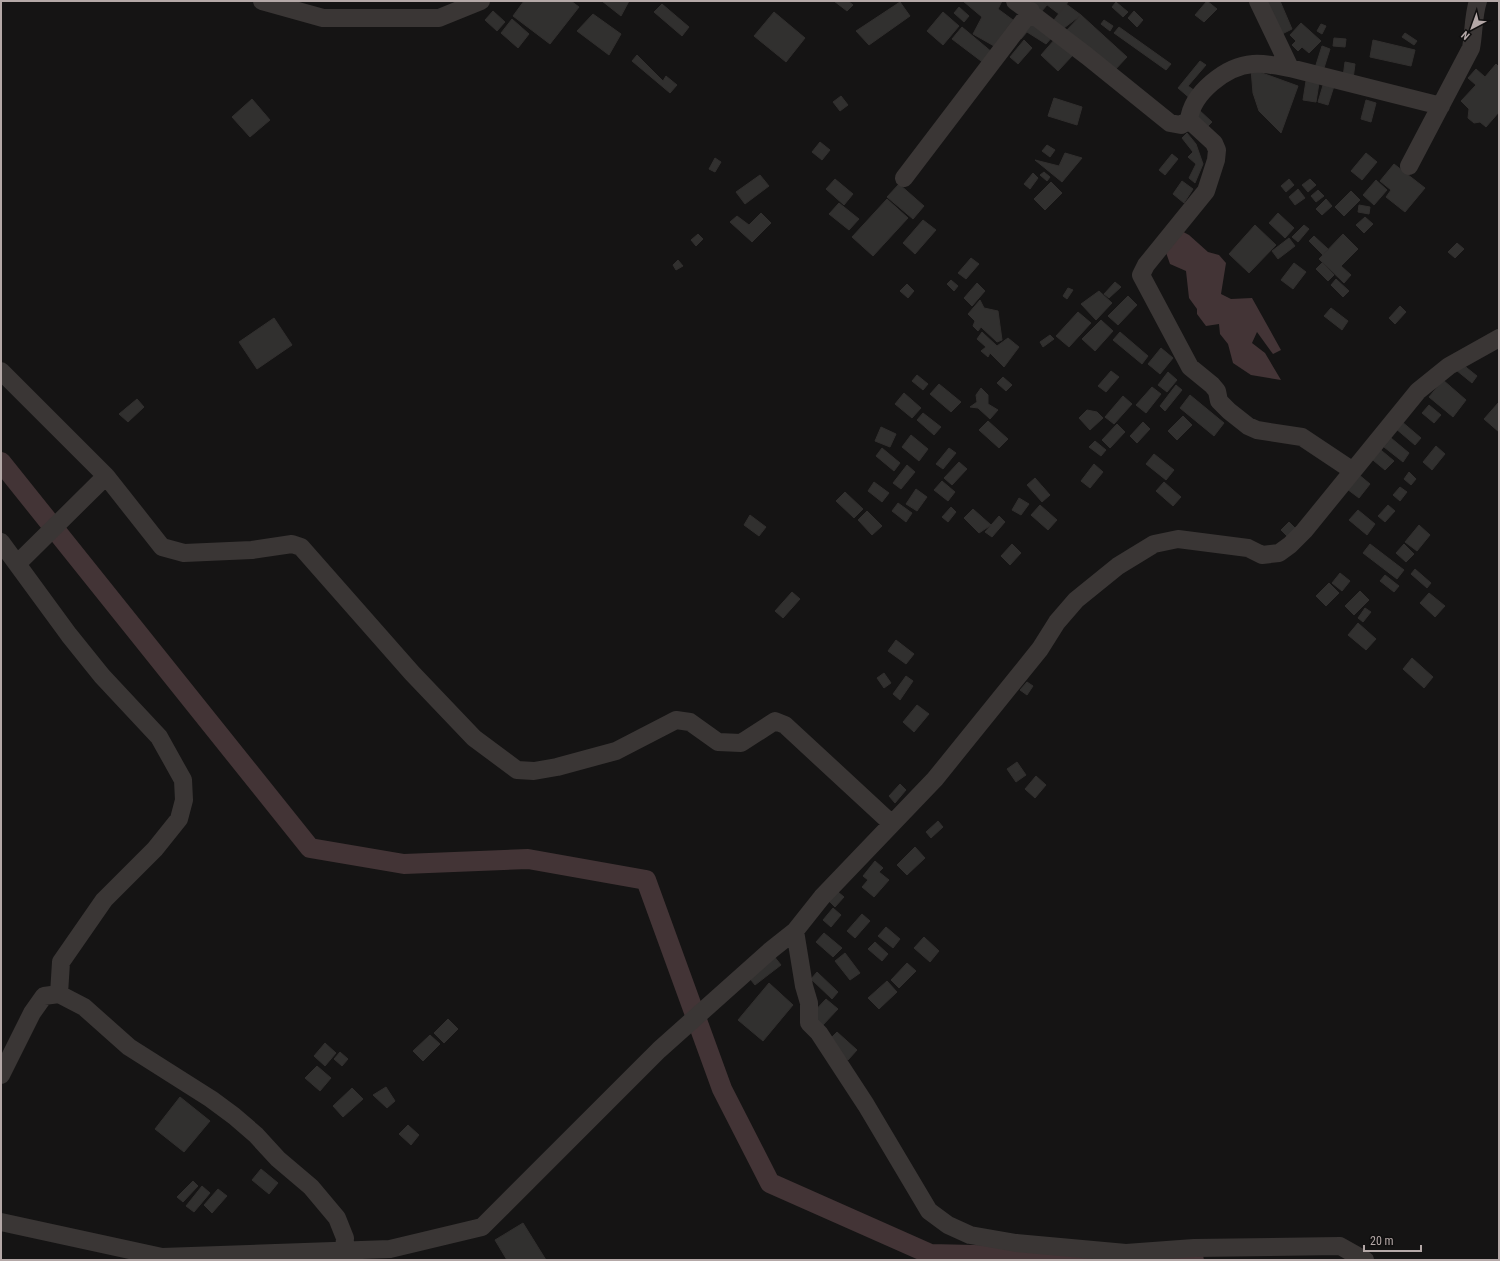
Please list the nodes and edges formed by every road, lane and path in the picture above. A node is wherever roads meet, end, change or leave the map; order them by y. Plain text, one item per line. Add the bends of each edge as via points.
1 (262, 1) edge
2 (481, 1) edge
3 (1015, 1) edge
4 (1258, 1) edge
5 (1478, 1) edge
6 (1030, 11) junction
7 (1290, 68) junction
8 (1441, 106) junction
9 (1189, 120) junction
10 (1408, 166) dead end
11 (904, 178) dead end
12 (1499, 338) edge
13 (1, 371) edge
14 (1353, 471) junction
15 (106, 476) junction
16 (1, 542) edge
17 (18, 563) junction
18 (892, 824) junction
19 (795, 931) junction
20 (59, 994) junction
21 (1, 1075) edge
22 (1, 1222) edge
23 (346, 1256) edge
24 (1365, 1260) edge

1 - 2 street via 323,18 439,18
3 - 6 street
4 - 7 street
5 - 8 street via 1471,48
6 - 9 street via 1170,123 1181,125
6 - 11 street
7 - 8 street
7 - 9 street via 1268,64 1236,68 1214,81 1201,93 1192,108
8 - 10 street
9 - 14 street via 1214,143 1217,150 1216,160 1206,191 1146,265 1141,275 1144,283 1190,367 1217,391 1218,401 1248,426 1302,438
12 - 14 street via 1449,366 1418,391
13 - 15 street
14 - 18 street via 1304,531 1278,553 1262,555 1248,548 1178,539 1154,544 1118,566 1076,600 1057,622 1040,649 935,779
15 - 17 street
15 - 18 street via 162,547 184,553 252,550 292,544 301,547 412,673 474,738 518,770 534,771 557,767 616,751 676,720 690,722 718,742 741,743 775,721 785,725
16 - 17 street
17 - 20 street via 69,635 102,676 160,737 183,780 184,800 179,819 155,849 104,900 61,962
18 - 19 street via 822,897
19 - 23 street via 659,1050 482,1227 390,1249
19 - 24 street via 809,1003 809,1022 866,1105 929,1211 948,1225 970,1235 1016,1243 1126,1253 1194,1248 1340,1246
20 - 21 street via 44,996 32,1013
20 - 23 street via 84,1007 129,1047 211,1099 256,1136 311,1187 337,1218 345,1238
22 - 23 street via 162,1257

